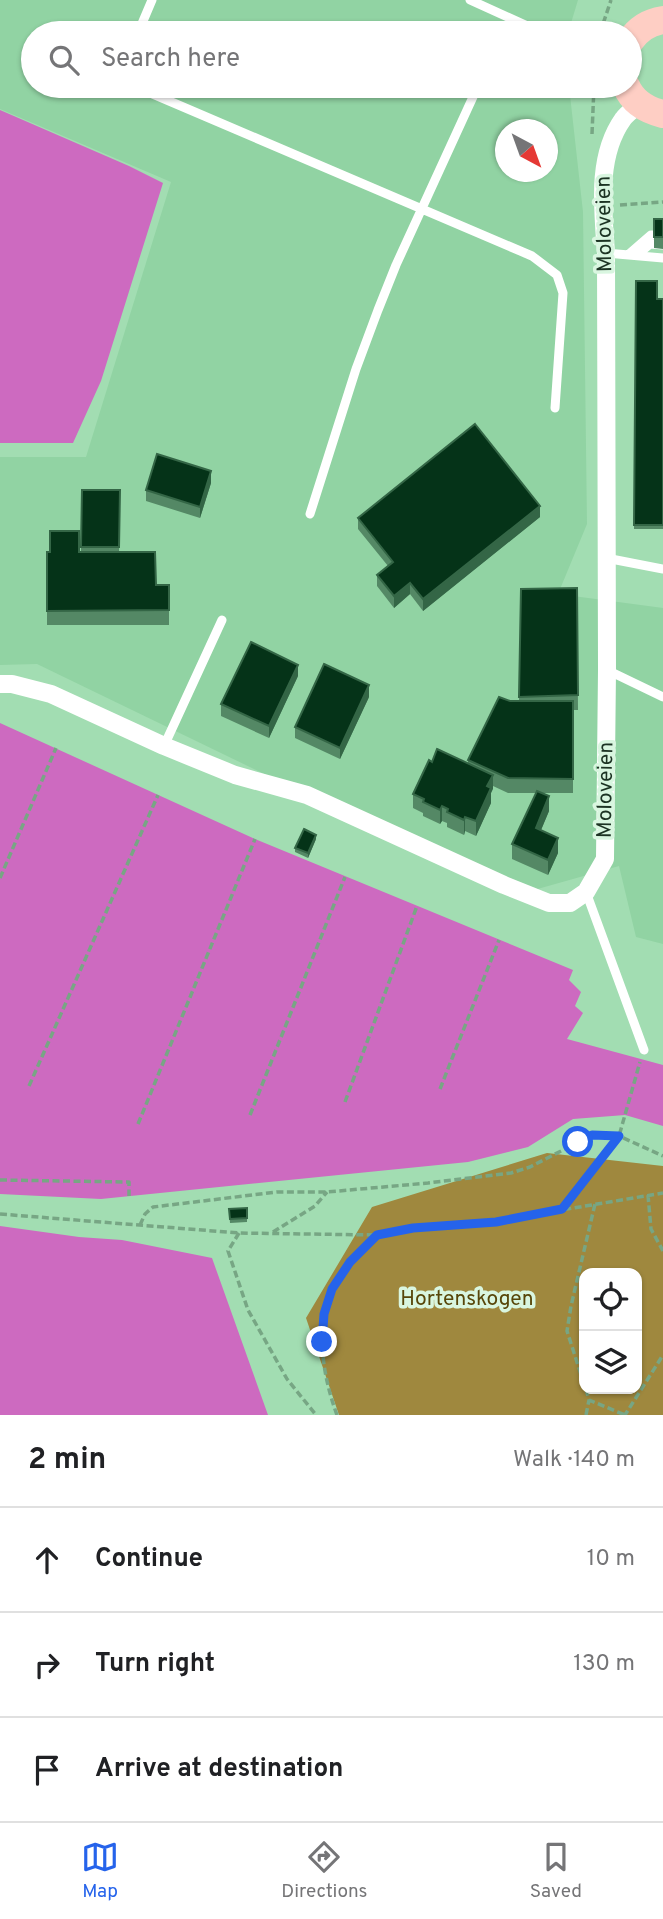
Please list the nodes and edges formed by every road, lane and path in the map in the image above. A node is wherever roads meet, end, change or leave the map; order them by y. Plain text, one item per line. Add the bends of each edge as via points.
1 (152, 0) edge
2 (470, 0) edge
3 (611, 0) edge
4 (655, 13) edge
5 (143, 21) edge
6 (516, 21) edge
7 (604, 21) edge
8 (642, 27) edge
9 (162, 98) edge
10 (473, 98) edge
11 (594, 98) edge
12 (643, 101) edge
13 (592, 142) dead end
14 (663, 202) edge
15 (602, 206) junction
16 (422, 209) junction
17 (663, 235) edge
18 (663, 245) edge
19 (606, 253) junction
20 (633, 255) junction
21 (663, 258) edge
22 (555, 408) dead end
23 (310, 514) dead end
24 (606, 558) junction
25 (663, 569) edge
26 (222, 620) dead end
27 (607, 670) junction
28 (0, 684) edge
29 (663, 697) edge
30 (164, 746) junction
31 (56, 748) dead end
32 (158, 795) dead end
33 (255, 839) dead end
34 (345, 877) dead end
35 (0, 878) edge
36 (586, 892) junction
37 (417, 906) dead end
38 (499, 940) dead end
39 (643, 1050) joint
40 (29, 1086) dead end
41 (440, 1089) dead end
42 (345, 1102) dead end
43 (250, 1115) dead end
44 (138, 1124) dead end
45 (619, 1136) junction
46 (663, 1156) edge
47 (0, 1180) edge
48 (327, 1192) junction
49 (663, 1193) edge
50 (648, 1195) junction
51 (129, 1196) dead end
52 (595, 1204) junction
53 (562, 1209) junction
54 (0, 1214) edge
55 (140, 1225) junction
56 (239, 1233) junction
57 (270, 1233) junction
58 (377, 1235) junction
59 (663, 1251) edge
60 (663, 1355) edge
61 (579, 1368) edge
62 (587, 1394) edge
63 (589, 1400) junction
64 (316, 1415) edge
65 (337, 1415) edge
66 (586, 1415) edge
67 (625, 1415) edge

1 - 5 lane
2 - 6 lane
3 - 7 path
4 - 8 main road
9 - 16 lane
10 - 16 lane
11 - 13 path
12 - 15 street, Moloveien via 624,116 613,137 605,163
14 - 15 path
15 - 19 street, Moloveien
16 - 22 lane via 532,256 557,275 563,293
16 - 23 lane via 356,369
17 - 20 lane via 651,235
18 - 20 lane via 650,244
19 - 20 lane
19 - 24 street, Moloveien
20 - 21 lane
24 - 25 lane
24 - 27 street, Moloveien
26 - 30 lane
27 - 29 lane
27 - 36 street, Moloveien via 605,859
28 - 30 street via 51,694
30 - 36 street via 235,775 307,795 548,902 570,903
31 - 35 path
32 - 40 path
33 - 44 path
34 - 43 path
36 - 39 lane
37 - 42 path
38 - 41 path
39 - 45 path
45 - 46 path
45 - 48 path via 592,1135 511,1173
45 - 53 path
47 - 51 path via 129,1181
48 - 55 path via 276,1192 153,1208
48 - 57 path via 316,1206
49 - 50 path
50 - 52 path
50 - 59 path via 651,1230
52 - 53 path
52 - 61 path via 567,1331
53 - 58 path via 496,1222
54 - 55 path
55 - 56 path
56 - 57 path
56 - 64 path via 228,1251 248,1310 288,1379
57 - 58 path
58 - 65 path via 350,1262 332,1289 324,1314 323,1353
60 - 67 path
62 - 63 path
63 - 66 path
63 - 67 path

